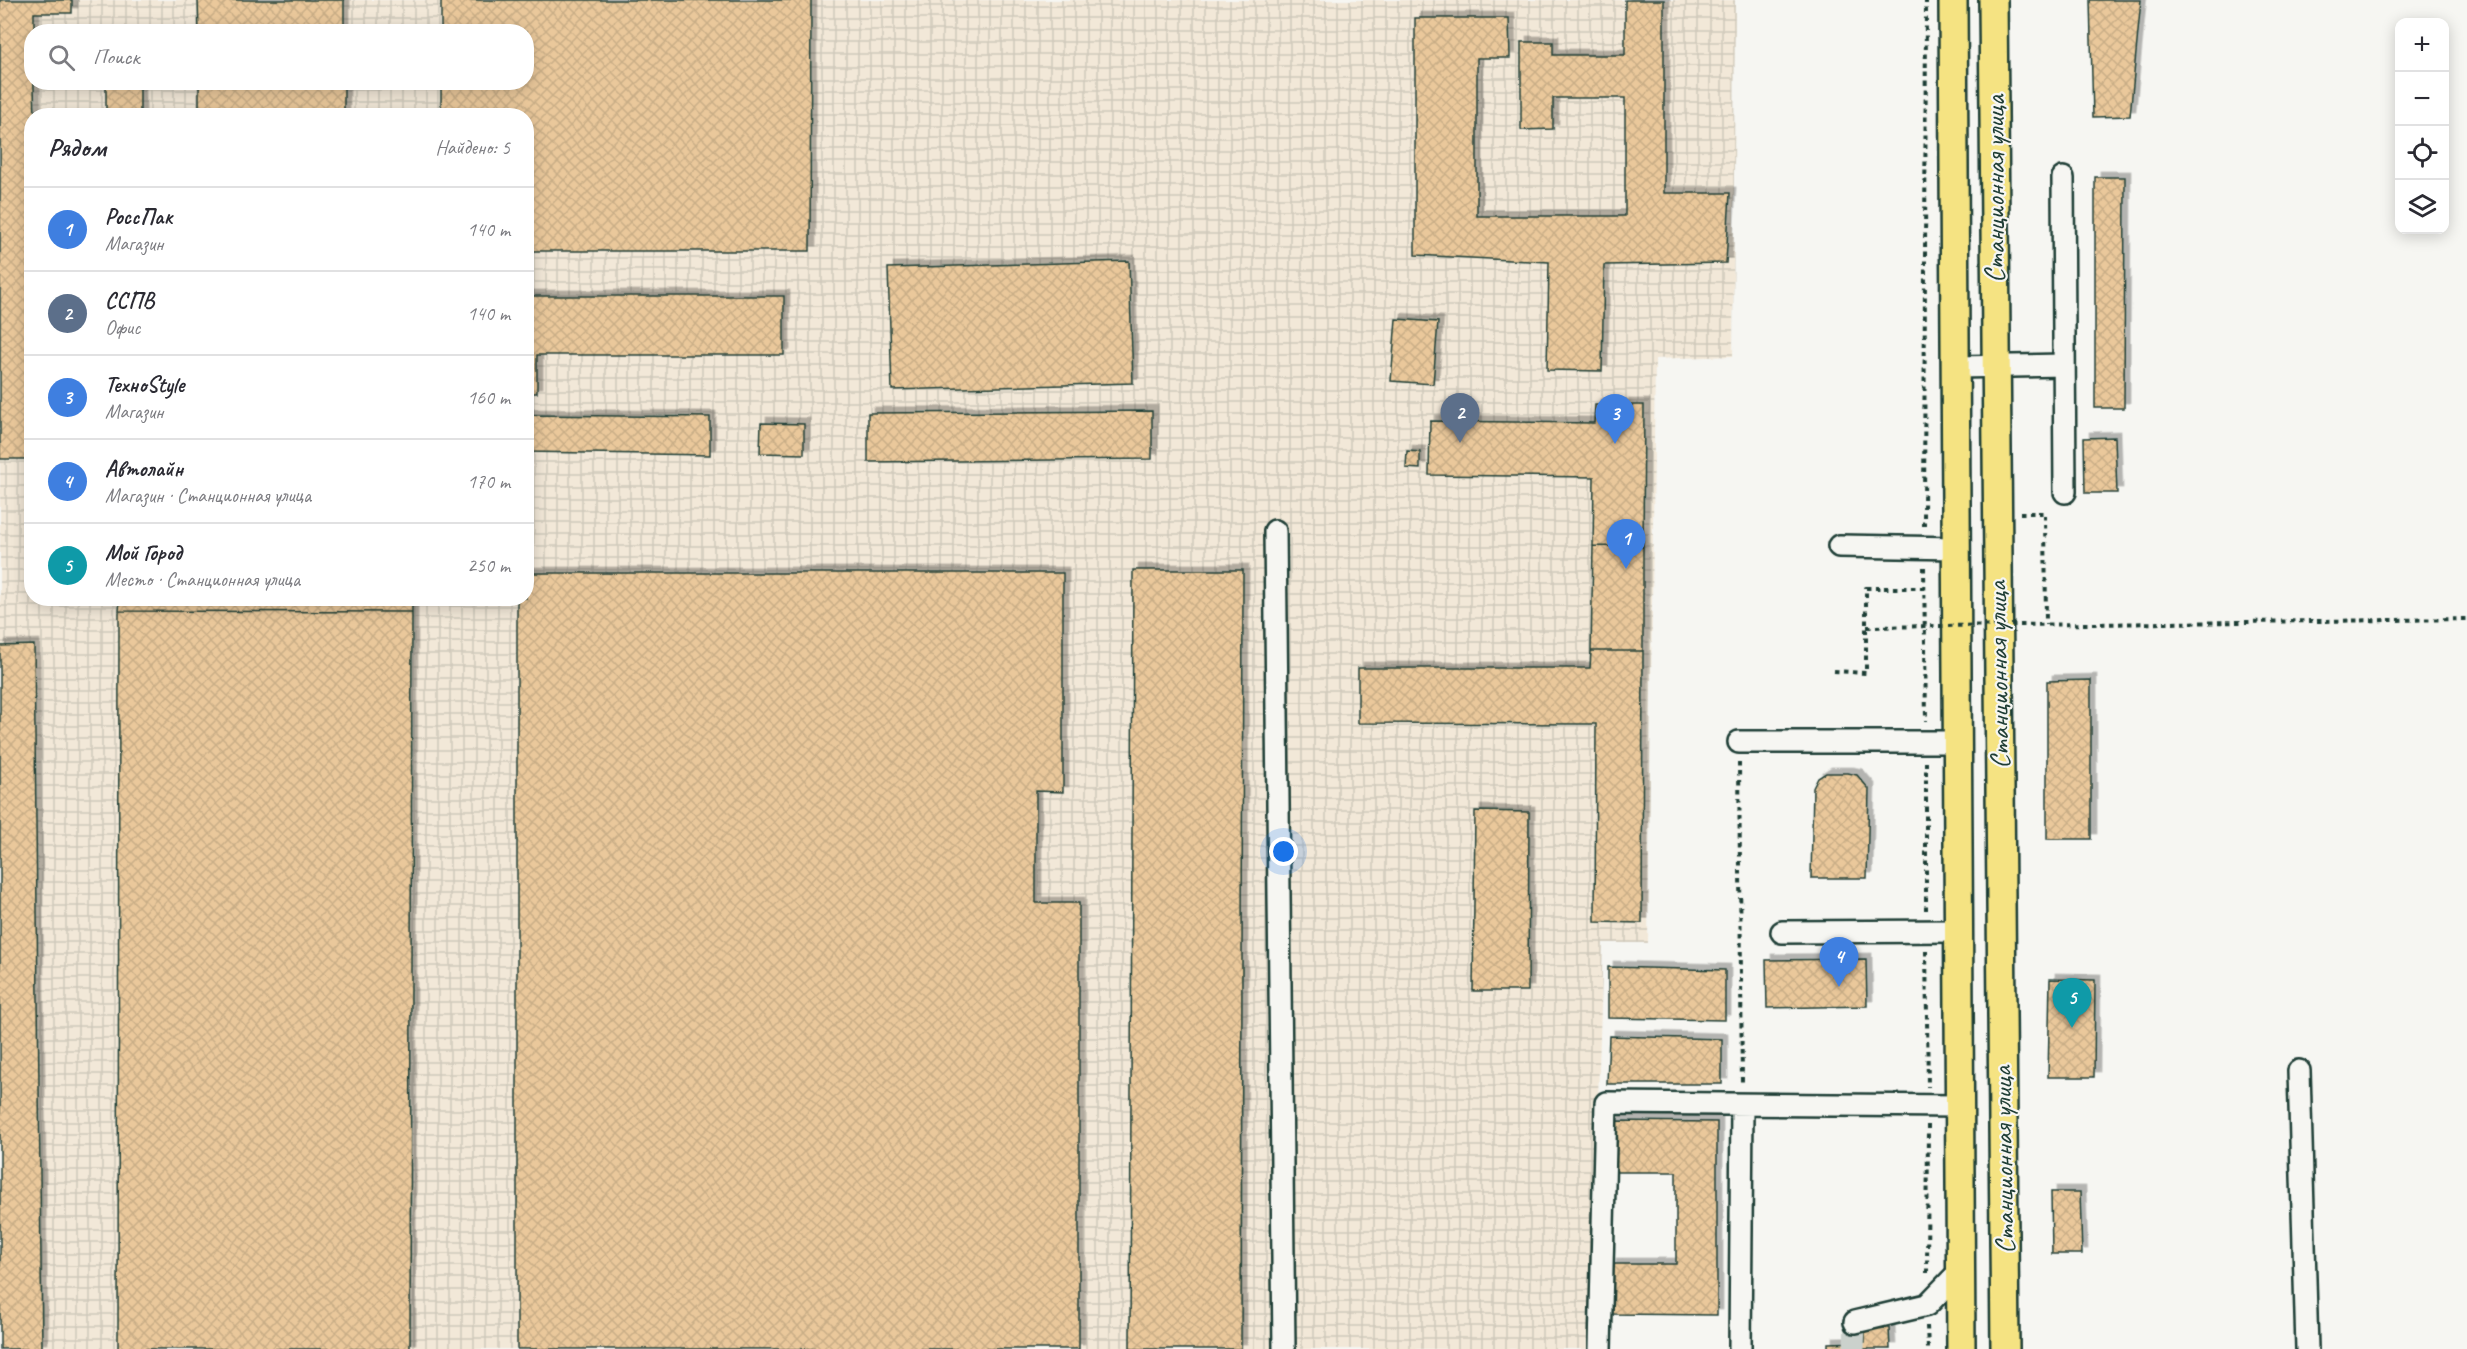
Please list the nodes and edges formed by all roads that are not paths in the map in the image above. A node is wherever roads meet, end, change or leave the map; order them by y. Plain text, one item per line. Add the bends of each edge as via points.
1 (1953, 0) edge
2 (1993, 0) edge
3 (2063, 178) dead end
4 (2064, 365) junction
5 (1995, 366) junction
6 (1956, 367) junction
7 (2065, 492) dead end
8 (1275, 531) dead end
9 (1839, 546) dead end
10 (1957, 548) junction
11 (1739, 742) road end
12 (1959, 742) junction
13 (1959, 931) junction
14 (1782, 932) dead end
15 (2299, 1071) dead end
16 (1742, 1106) junction
17 (1960, 1106) junction
18 (1962, 1269) junction
19 (1855, 1322) dead end
20 (1284, 1349) edge
21 (1600, 1349) edge
22 (1740, 1349) edge
23 (1961, 1349) edge
24 (2005, 1349) edge
25 (2307, 1349) edge

1 - 6 main road, Станционная улица
2 - 5 main road, Станционная улица
3 - 4 lane
4 - 5 lane
4 - 7 lane
5 - 6 lane
5 - 24 main road, Станционная улица
6 - 10 main road, Станционная улица
8 - 20 lane
9 - 10 lane
10 - 12 main road, Станционная улица
11 - 12 lane
12 - 13 main road, Станционная улица
13 - 14 lane
13 - 17 main road, Станционная улица
15 - 25 lane
16 - 17 lane
16 - 21 lane via 1606,1103
16 - 22 lane
17 - 18 main road, Станционная улица
18 - 19 lane via 1928,1305
18 - 23 main road, Станционная улица

